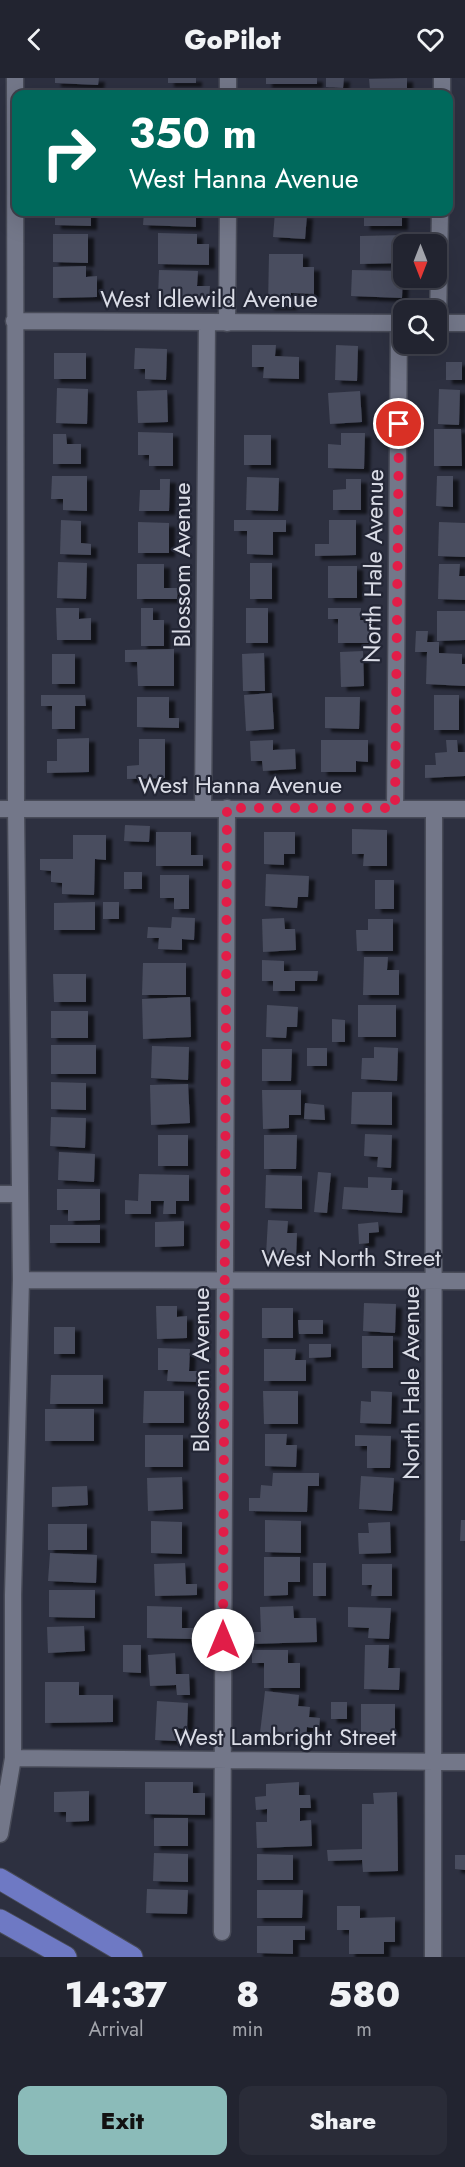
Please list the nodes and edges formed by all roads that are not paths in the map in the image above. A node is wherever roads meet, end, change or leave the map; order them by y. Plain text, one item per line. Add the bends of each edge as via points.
1 (14, 216) edge
2 (228, 216) edge
3 (440, 216) edge
4 (438, 300) edge
5 (14, 321) junction
6 (207, 322) junction
7 (227, 322) junction
8 (393, 323) edge
9 (447, 323) edge
10 (465, 323) edge
11 (401, 354) edge
12 (204, 808) junction
13 (227, 808) junction
14 (395, 808) junction
15 (434, 808) junction
16 (465, 808) edge
17 (8, 809) edge
18 (0, 1194) edge
19 (20, 1194) junction
20 (21, 1280) junction
21 (225, 1281) junction
22 (434, 1281) junction
23 (465, 1281) edge
24 (13, 1758) junction
25 (223, 1760) junction
26 (433, 1761) junction
27 (465, 1762) edge
28 (5, 1780) edge
29 (0, 1834) edge
30 (0, 1879) edge
31 (0, 1920) edge
32 (222, 1932) dead end
33 (66, 1957) edge
34 (132, 1957) edge
35 (433, 1957) edge

1 - 5 street
2 - 7 street
3 - 4 street
5 - 6 street, West Idlewild Avenue
5 - 17 street
6 - 7 street, West Idlewild Avenue
6 - 12 street, Blossom Avenue
7 - 8 street, West Idlewild Avenue
9 - 10 street
11 - 14 street, North Hale Avenue
12 - 13 street, West Hanna Avenue
12 - 17 street, West Hanna Avenue
13 - 14 street, West Hanna Avenue
13 - 21 street, Blossom Avenue
14 - 15 street, West Hanna Avenue
15 - 16 street, West Hanna Avenue
15 - 22 street, North Hale Avenue
17 - 19 street
18 - 19 street
19 - 20 street
20 - 21 street, West North Street
20 - 24 street
21 - 22 street, West North Street
21 - 25 street, Blossom Avenue
22 - 23 street, West North Street
22 - 26 street, North Hale Avenue
24 - 25 street, West Lambright Street
24 - 28 street
25 - 26 street, West Lambright Street
25 - 32 street, Blossom Avenue
26 - 27 street, West Lambright Street
26 - 35 street, North Hale Avenue
28 - 29 street
30 - 34 main road
31 - 33 main road

